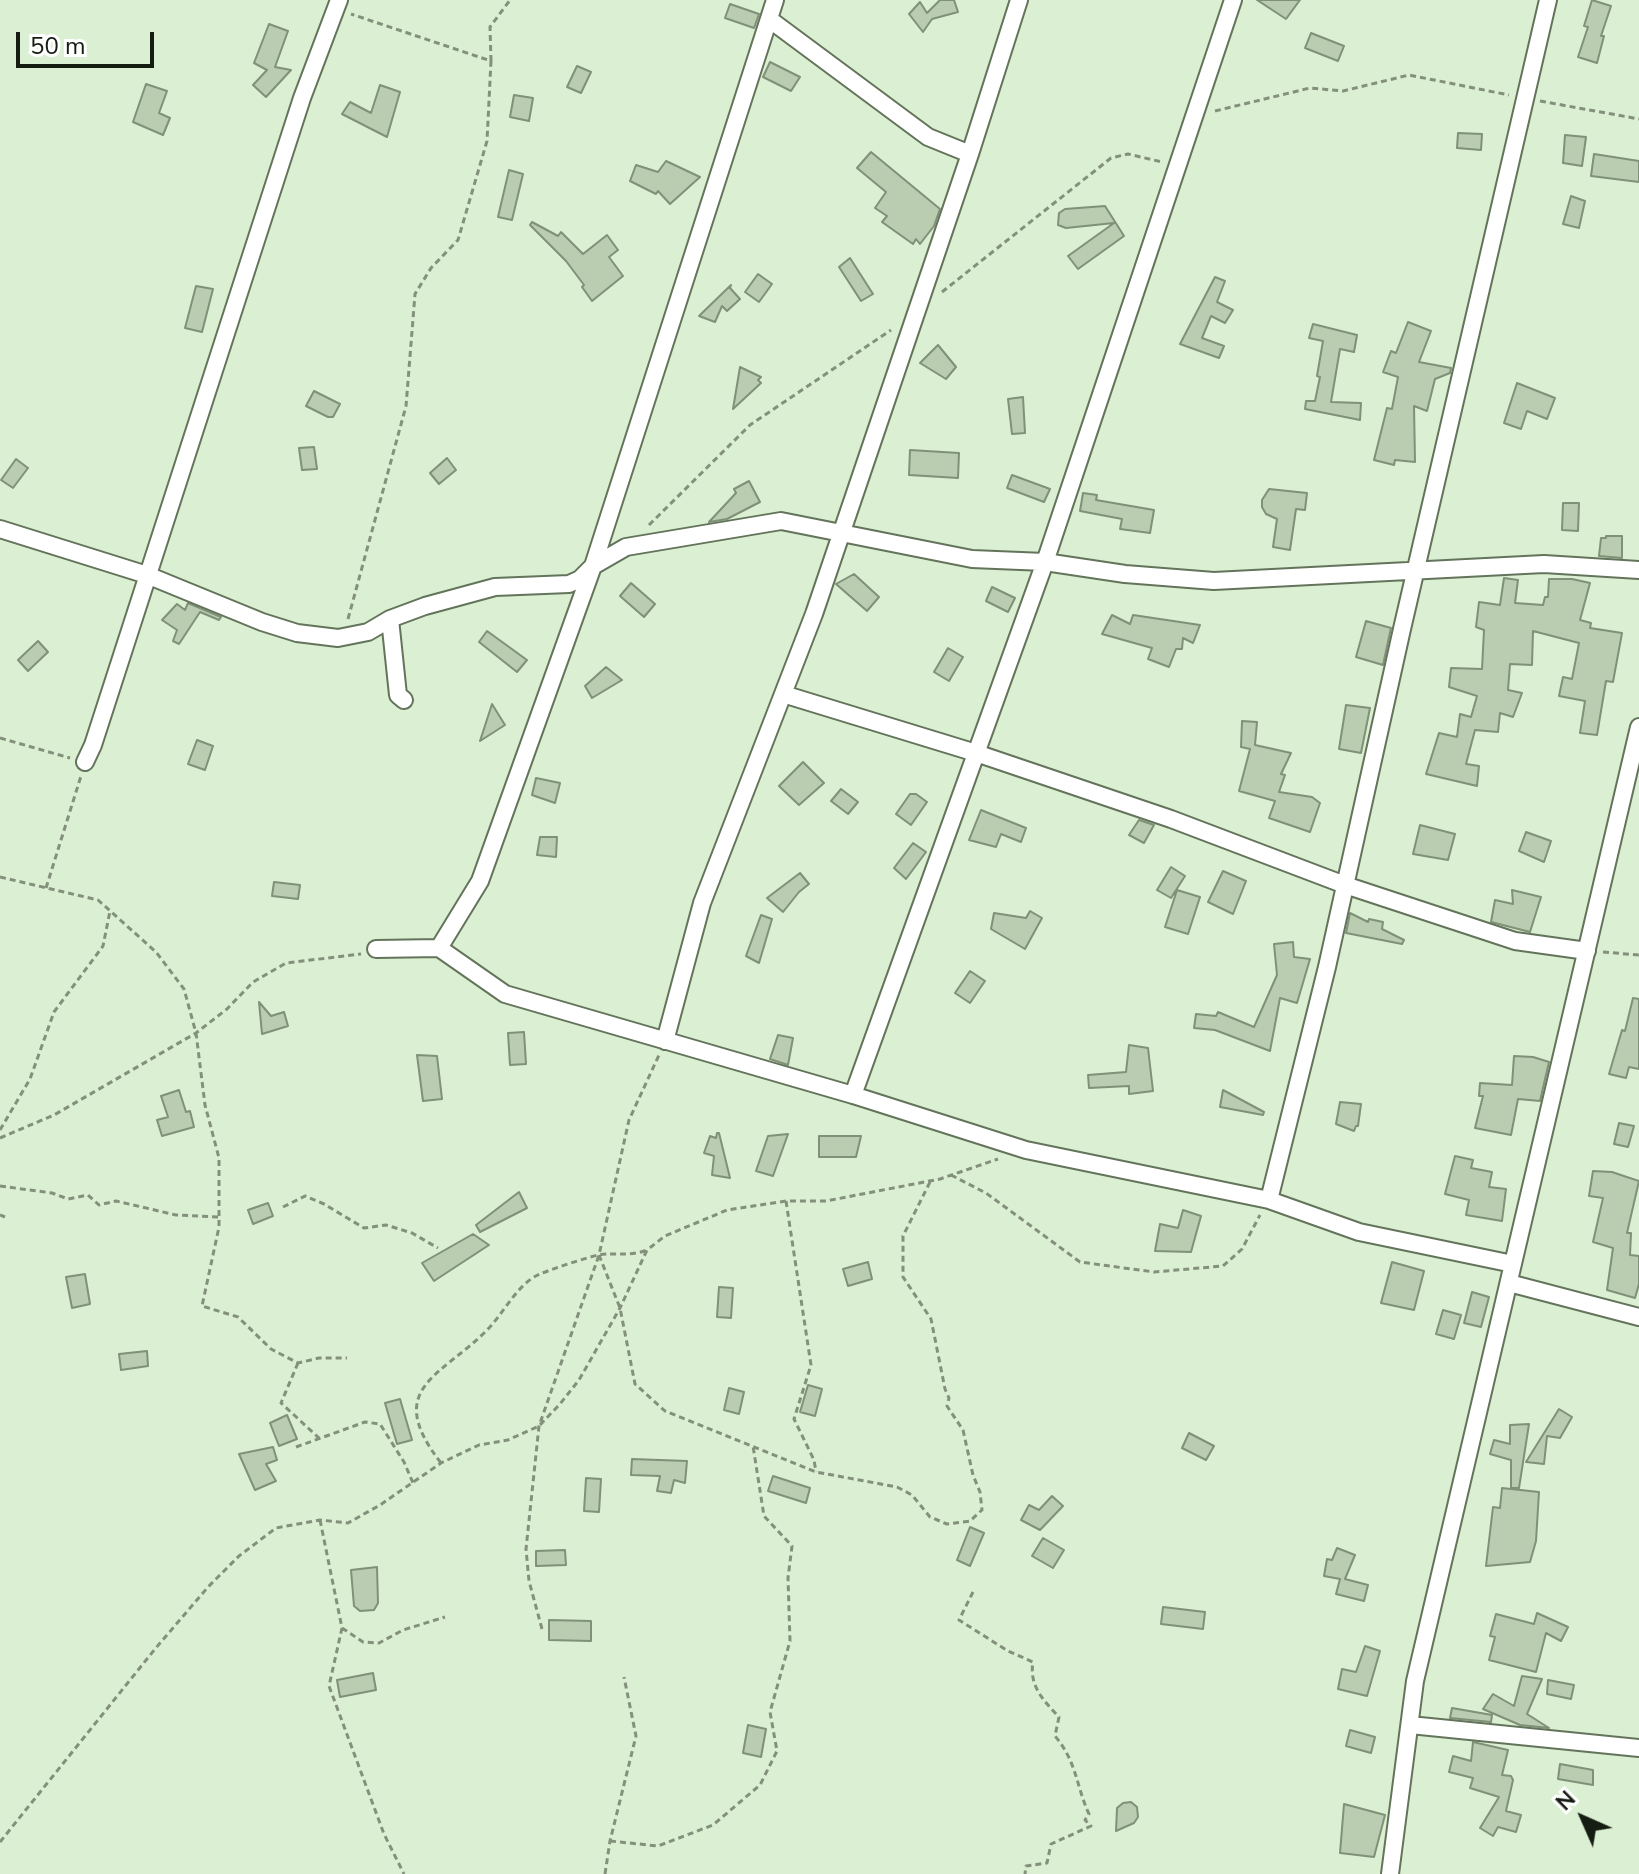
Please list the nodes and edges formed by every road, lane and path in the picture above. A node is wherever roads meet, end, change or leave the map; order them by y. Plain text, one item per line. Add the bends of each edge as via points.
1 (510, 0) edge
2 (775, 0) edge
3 (1019, 0) edge
4 (1233, 0) edge
5 (1548, 0) edge
6 (338, 4) edge
7 (769, 19) junction
8 (491, 61) junction
9 (1525, 98) junction
10 (1192, 116) junction
11 (1639, 119) edge
12 (970, 154) junction
13 (0, 529) edge
14 (842, 532) junction
15 (1045, 562) junction
16 (593, 566) junction
17 (1639, 570) edge
18 (1415, 572) junction
19 (147, 575) junction
20 (390, 619) junction
21 (347, 634) junction
22 (783, 694) junction
23 (404, 700) dead end
24 (1639, 727) edge
25 (0, 738) edge
26 (976, 753) junction
27 (85, 762) junction
28 (0, 877) edge
29 (1345, 885) junction
30 (46, 888) junction
31 (110, 910) junction
32 (439, 948) junction
33 (376, 949) joint
34 (1587, 951) junction
35 (1639, 955) edge
36 (196, 1033) junction
37 (665, 1041) junction
38 (853, 1095) junction
39 (0, 1130) edge
40 (0, 1138) edge
41 (1026, 1150) junction
42 (951, 1175) junction
43 (931, 1181) junction
44 (0, 1186) edge
45 (1269, 1200) junction
46 (786, 1201) junction
47 (283, 1207) dead end
48 (219, 1217) junction
49 (438, 1248) dead end
50 (647, 1250) junction
51 (599, 1255) junction
52 (1513, 1264) junction
53 (1509, 1283) junction
54 (620, 1308) junction
55 (1639, 1317) edge
56 (347, 1358) dead end
57 (298, 1363) junction
58 (539, 1426) junction
59 (319, 1438) junction
60 (753, 1446) junction
61 (296, 1447) dead end
62 (441, 1463) junction
63 (816, 1472) junction
64 (413, 1483) junction
65 (320, 1520) junction
66 (973, 1592) dead end
67 (445, 1617) dead end
68 (342, 1628) junction
69 (542, 1629) dead end
70 (624, 1677) dead end
71 (1410, 1725) junction
72 (1639, 1748) edge
73 (610, 1841) junction
74 (0, 1842) edge
75 (404, 1874) edge
76 (605, 1874) edge
77 (1025, 1874) edge
78 (1390, 1874) edge

1 - 8 path via 490,27
2 - 7 street
3 - 12 street
4 - 10 street
5 - 9 street
6 - 8 path via 372,23
6 - 19 street via 302,98
7 - 12 street via 928,137
7 - 16 street
8 - 21 path via 487,141 458,240 415,294 406,406
9 - 10 path via 1409,75 1343,91 1310,88
9 - 11 path
9 - 18 street
10 - 15 street
12 - 14 street
13 - 19 street
14 - 15 street via 972,559
14 - 16 street via 781,521 626,547
14 - 22 street
15 - 18 street via 1214,581
15 - 26 street
16 - 20 street via 569,584 495,587
16 - 32 street via 480,881
17 - 18 street via 1544,564
18 - 29 street
19 - 21 street via 297,633 338,638
19 - 27 street
20 - 21 street via 368,632
20 - 23 street via 398,695
22 - 26 street
22 - 37 street via 702,903
24 - 34 street
25 - 27 path
26 - 29 street
26 - 38 street
27 - 30 path
28 - 30 path
29 - 34 street via 1515,941
29 - 45 street
30 - 31 path via 98,900
31 - 36 path via 156,952 184,989
31 - 39 path via 103,946 54,1012 30,1079
32 - 33 street
32 - 37 street via 505,994
33 - 36 path via 353,957 286,963 253,982
34 - 35 path
34 - 52 street
36 - 40 path via 54,1115
36 - 48 path via 205,1105 219,1158
37 - 38 street
37 - 51 path via 629,1120
38 - 41 street
41 - 42 path
41 - 45 street
42 - 43 path
42 - 45 path via 986,1193 1080,1262 1154,1272 1223,1266 1242,1249
43 - 46 path via 826,1201
43 - 63 path via 903,1236 903,1277 931,1319 947,1406 963,1430 982,1510 970,1521 947,1524 930,1517 912,1495 897,1487
44 - 48 path via 68,1199 88,1195 99,1205 116,1201 176,1215
45 - 52 street via 1359,1232
46 - 50 path via 727,1210 665,1236
46 - 63 path via 811,1365 794,1419
47 - 49 path via 305,1196 364,1228 386,1225
48 - 57 path via 202,1306 238,1317 271,1349
50 - 51 path via 631,1256
50 - 54 path
51 - 54 path
51 - 58 path
51 - 62 path via 535,1277 488,1328 424,1384 416,1408 420,1429
52 - 53 street
53 - 55 street
53 - 71 street via 1415,1681
54 - 58 path via 579,1380
54 - 60 path via 635,1384 665,1411
56 - 57 path
57 - 59 path via 281,1403
58 - 62 path
58 - 69 path via 526,1549
59 - 61 path
59 - 64 path via 365,1422 380,1424
60 - 63 path
60 - 73 path via 764,1516 792,1546 790,1641 770,1712 777,1751 760,1785 713,1825 658,1846
62 - 64 path
64 - 65 path via 348,1523
65 - 68 path
65 - 74 path via 276,1528 208,1587
66 - 77 path via 959,1620 1033,1662 1031,1676 1041,1698 1059,1717 1055,1736 1078,1777 1089,1814 1085,1820 1091,1826 1051,1844 1047,1863 1026,1866
67 - 68 path via 379,1643 363,1642
68 - 75 path via 329,1686
70 - 73 path via 636,1736
71 - 72 street
71 - 78 street
73 - 76 path

